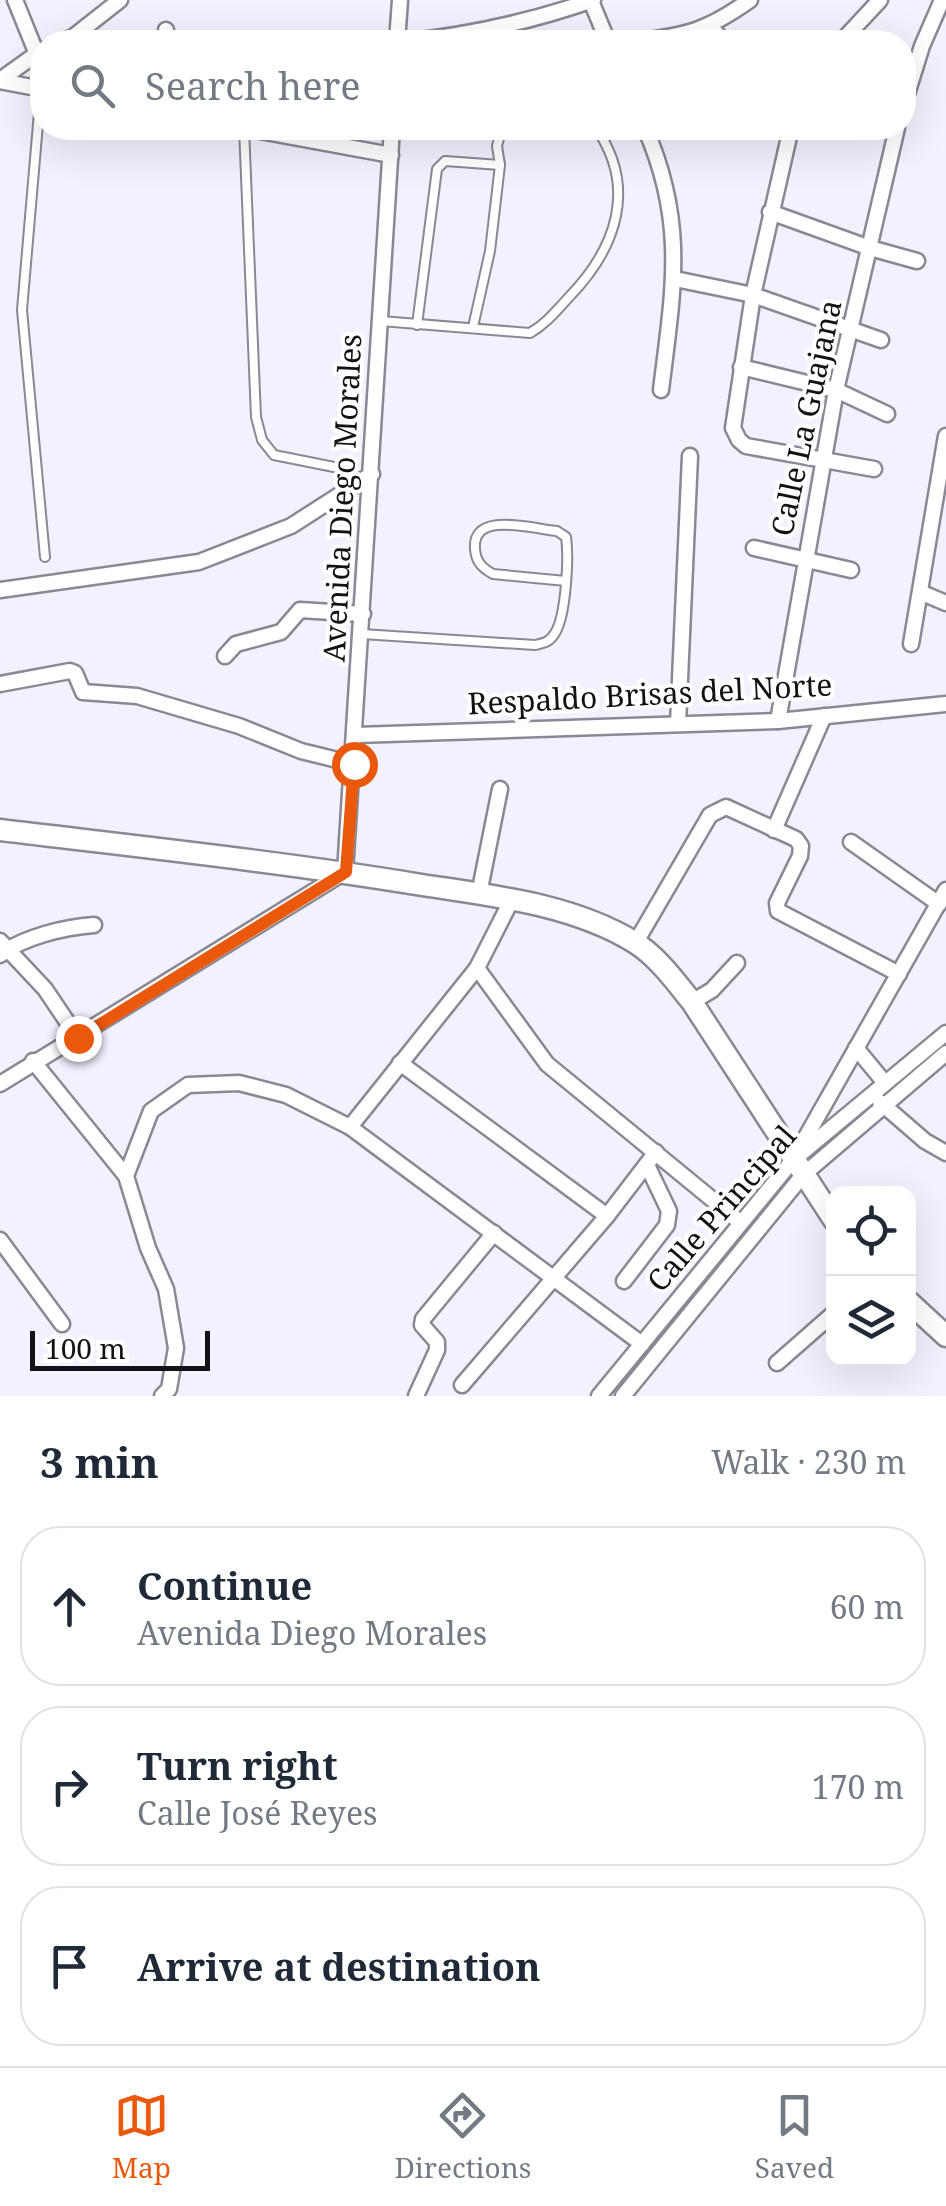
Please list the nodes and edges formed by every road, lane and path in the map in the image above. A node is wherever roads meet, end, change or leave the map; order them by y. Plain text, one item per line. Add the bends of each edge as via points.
1 (15, 0) edge
2 (120, 0) edge
3 (400, 0) edge
4 (592, 0) edge
5 (750, 0) edge
6 (880, 0) edge
7 (940, 0) edge
8 (710, 27) junction
9 (82, 30) edge
10 (401, 30) edge
11 (489, 30) edge
12 (603, 30) edge
13 (701, 30) edge
14 (713, 30) edge
15 (851, 30) edge
16 (30, 32) edge
17 (30, 58) edge
18 (916, 65) edge
19 (0, 81) edge
20 (30, 87) edge
21 (37, 140) edge
22 (244, 140) edge
23 (309, 140) edge
24 (391, 140) edge
25 (499, 140) edge
26 (604, 140) edge
27 (650, 140) edge
28 (788, 140) edge
29 (895, 140) edge
30 (390, 155) junction
31 (500, 165) junction
32 (770, 212) junction
33 (870, 248) junction
34 (917, 261) dead end
35 (675, 279) junction
36 (753, 295) junction
37 (381, 321) junction
38 (417, 325) junction
39 (473, 327) junction
40 (852, 332) junction
41 (881, 340) dead end
42 (740, 367) junction
43 (661, 390) dead end
44 (836, 390) junction
45 (886, 414) dead end
46 (946, 436) edge
47 (690, 456) dead end
48 (822, 460) junction
49 (344, 469) dead end
50 (874, 470) dead end
51 (372, 474) junction
52 (940, 510) edge
53 (754, 548) dead end
54 (45, 558) dead end
55 (806, 560) junction
56 (851, 570) dead end
57 (566, 581) junction
58 (0, 590) edge
59 (920, 592) junction
60 (946, 603) edge
61 (364, 614) junction
62 (362, 634) junction
63 (911, 644) dead end
64 (225, 656) dead end
65 (0, 684) edge
66 (946, 704) edge
67 (824, 716) junction
68 (778, 721) junction
69 (678, 724) junction
70 (356, 735) junction
71 (354, 764) junction
72 (500, 789) dead end
73 (0, 830) edge
74 (774, 830) junction
75 (851, 842) dead end
76 (346, 872) junction
77 (946, 890) edge
78 (479, 894) junction
79 (512, 900) junction
80 (939, 904) junction
81 (94, 926) dead end
82 (636, 942) junction
83 (3, 948) edge
84 (737, 963) dead end
85 (477, 968) junction
86 (899, 974) junction
87 (692, 1002) junction
88 (946, 1034) edge
89 (78, 1038) junction
90 (856, 1048) junction
91 (946, 1052) edge
92 (33, 1061) junction
93 (400, 1063) junction
94 (0, 1084) edge
95 (886, 1084) junction
96 (872, 1095) junction
97 (885, 1106) junction
98 (350, 1127) junction
99 (946, 1153) edge
100 (651, 1158) junction
101 (798, 1168) junction
102 (126, 1176) junction
103 (826, 1208) edge
104 (607, 1216) junction
105 (742, 1222) junction
106 (494, 1233) junction
107 (0, 1240) edge
108 (553, 1278) junction
109 (624, 1282) dead end
110 (916, 1308) edge
111 (826, 1319) edge
112 (62, 1324) dead end
113 (946, 1336) edge
114 (642, 1344) junction
115 (777, 1363) dead end
116 (462, 1385) dead end
117 (162, 1396) edge
118 (416, 1396) edge
119 (599, 1396) edge
120 (623, 1396) edge

1 - 16 street
2 - 9 street
3 - 10 street
4 - 11 street
4 - 12 street
5 - 8 street
6 - 15 street
7 - 18 street
8 - 13 street
8 - 14 street
17 - 19 street
19 - 20 street
21 - 54 lane via 22,310
22 - 49 lane via 262,440 274,455
23 - 30 street
24 - 30 street, Avenida Diego Morales
25 - 31 lane
26 - 39 lane via 621,189 610,241 585,281 530,333
27 - 35 street via 674,224
28 - 32 street
29 - 33 street, Calle La Guajana
30 - 37 street, Avenida Diego Morales
31 - 38 lane via 445,161 436,169
31 - 39 lane
32 - 33 street
32 - 36 street
33 - 34 street
33 - 40 street, Calle La Guajana
35 - 36 street
35 - 43 street
36 - 40 street
36 - 42 street
37 - 38 lane
37 - 51 street, Avenida Diego Morales
38 - 39 lane
40 - 41 street
40 - 44 street, Calle La Guajana
42 - 44 street
42 - 48 street via 733,428 739,440
44 - 45 street
44 - 48 street, Calle La Guajana
46 - 52 street
47 - 69 street
48 - 50 street
48 - 55 street, Calle La Guajana
51 - 58 street via 291,526 199,562
51 - 61 street, Avenida Diego Morales
52 - 59 street
53 - 55 street
55 - 56 street
55 - 68 street, Calle La Guajana
57 - 57 lane via 566,537 557,531 490,524 474,540 476,558 493,574
57 - 62 lane via 558,630 548,642
59 - 60 street
59 - 63 street
61 - 62 street, Avenida Diego Morales
61 - 64 street via 300,610 281,632 236,644
62 - 70 street, Avenida Diego Morales
65 - 71 street via 73,672 83,692 137,696
66 - 67 street, Respaldo Brisas del Norte
67 - 68 street, Respaldo Brisas del Norte
67 - 74 street
68 - 69 street, Respaldo Brisas del Norte
69 - 70 street, Respaldo Brisas del Norte
70 - 71 street, Avenida Diego Morales
71 - 76 street, Avenida Diego Morales
72 - 78 street
73 - 76 main road
74 - 82 street via 717,809
74 - 86 street via 801,846 778,912
75 - 80 street
76 - 78 main road
76 - 89 street
77 - 80 street
78 - 79 main road
79 - 82 main road via 579,917
79 - 85 street
80 - 86 street
81 - 83 street
82 - 87 main road
83 - 89 street via 45,990
84 - 87 street
85 - 93 street
85 - 100 street via 547,1064
86 - 90 street
87 - 101 main road
88 - 95 street, Calle Principal
89 - 92 street
90 - 95 street
90 - 101 street
91 - 97 street, Calle Principal
92 - 94 street
92 - 102 street
93 - 98 street
93 - 104 street
95 - 96 street, Calle Principal
96 - 97 street
96 - 101 street, Calle Principal
97 - 99 street
97 - 101 street, Calle Principal
98 - 102 street via 286,1095 240,1083 188,1086 151,1110
98 - 106 street
100 - 104 street
100 - 105 street
100 - 109 street via 668,1224
101 - 103 main road
101 - 105 street, Calle Principal
101 - 120 street, Calle Principal
102 - 117 street via 166,1289 176,1348
104 - 108 street
105 - 114 street, Calle Principal
106 - 108 street
106 - 118 street via 423,1319 437,1350
107 - 112 street
108 - 114 street
108 - 116 street
110 - 113 main road
111 - 115 street
114 - 119 street, Calle Principal

